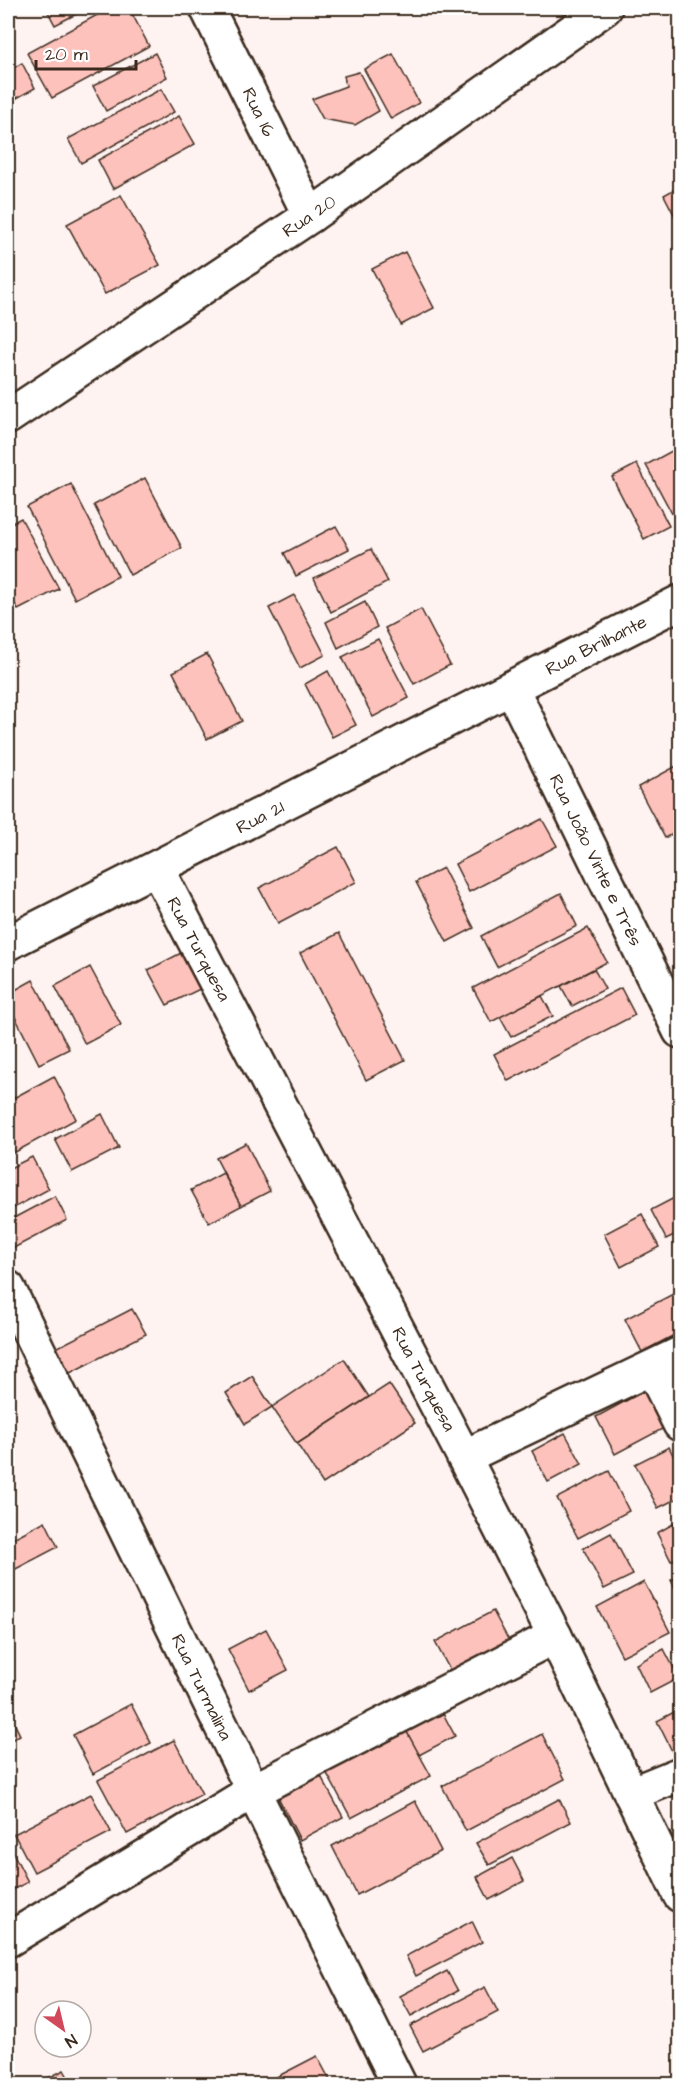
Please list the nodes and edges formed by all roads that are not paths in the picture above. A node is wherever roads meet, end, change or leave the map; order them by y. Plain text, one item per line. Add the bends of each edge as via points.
1 (207, 8) edge
2 (605, 8) edge
3 (310, 216) junction
4 (8, 417) edge
5 (681, 602) edge
6 (512, 688) junction
7 (157, 869) junction
8 (8, 944) edge
9 (681, 1031) edge
10 (8, 1288) edge
11 (666, 1361) edge
12 (681, 1424) edge
13 (464, 1457) junction
14 (555, 1636) junction
15 (681, 1774) edge
16 (253, 1791) junction
17 (630, 1794) junction
18 (681, 1895) edge
19 (8, 1940) edge
20 (399, 2085) edge

1 - 3 street, Rua 16
2 - 3 street, Rua 20
3 - 4 street, Rua 20
5 - 6 street, Rua Brilhante
6 - 7 street, Rua 21
6 - 9 street, Rua João Vinte e Três
7 - 8 street, Rua 21
7 - 13 street, Rua Turquesa
10 - 16 street, Rua Turmalina
11 - 12 street
11 - 13 street
13 - 14 street, Rua Turquesa
14 - 16 street
14 - 17 street, Rua Turquesa
15 - 17 street
16 - 19 street
16 - 20 street, Rua Turmalina
17 - 18 street, Rua Turquesa

